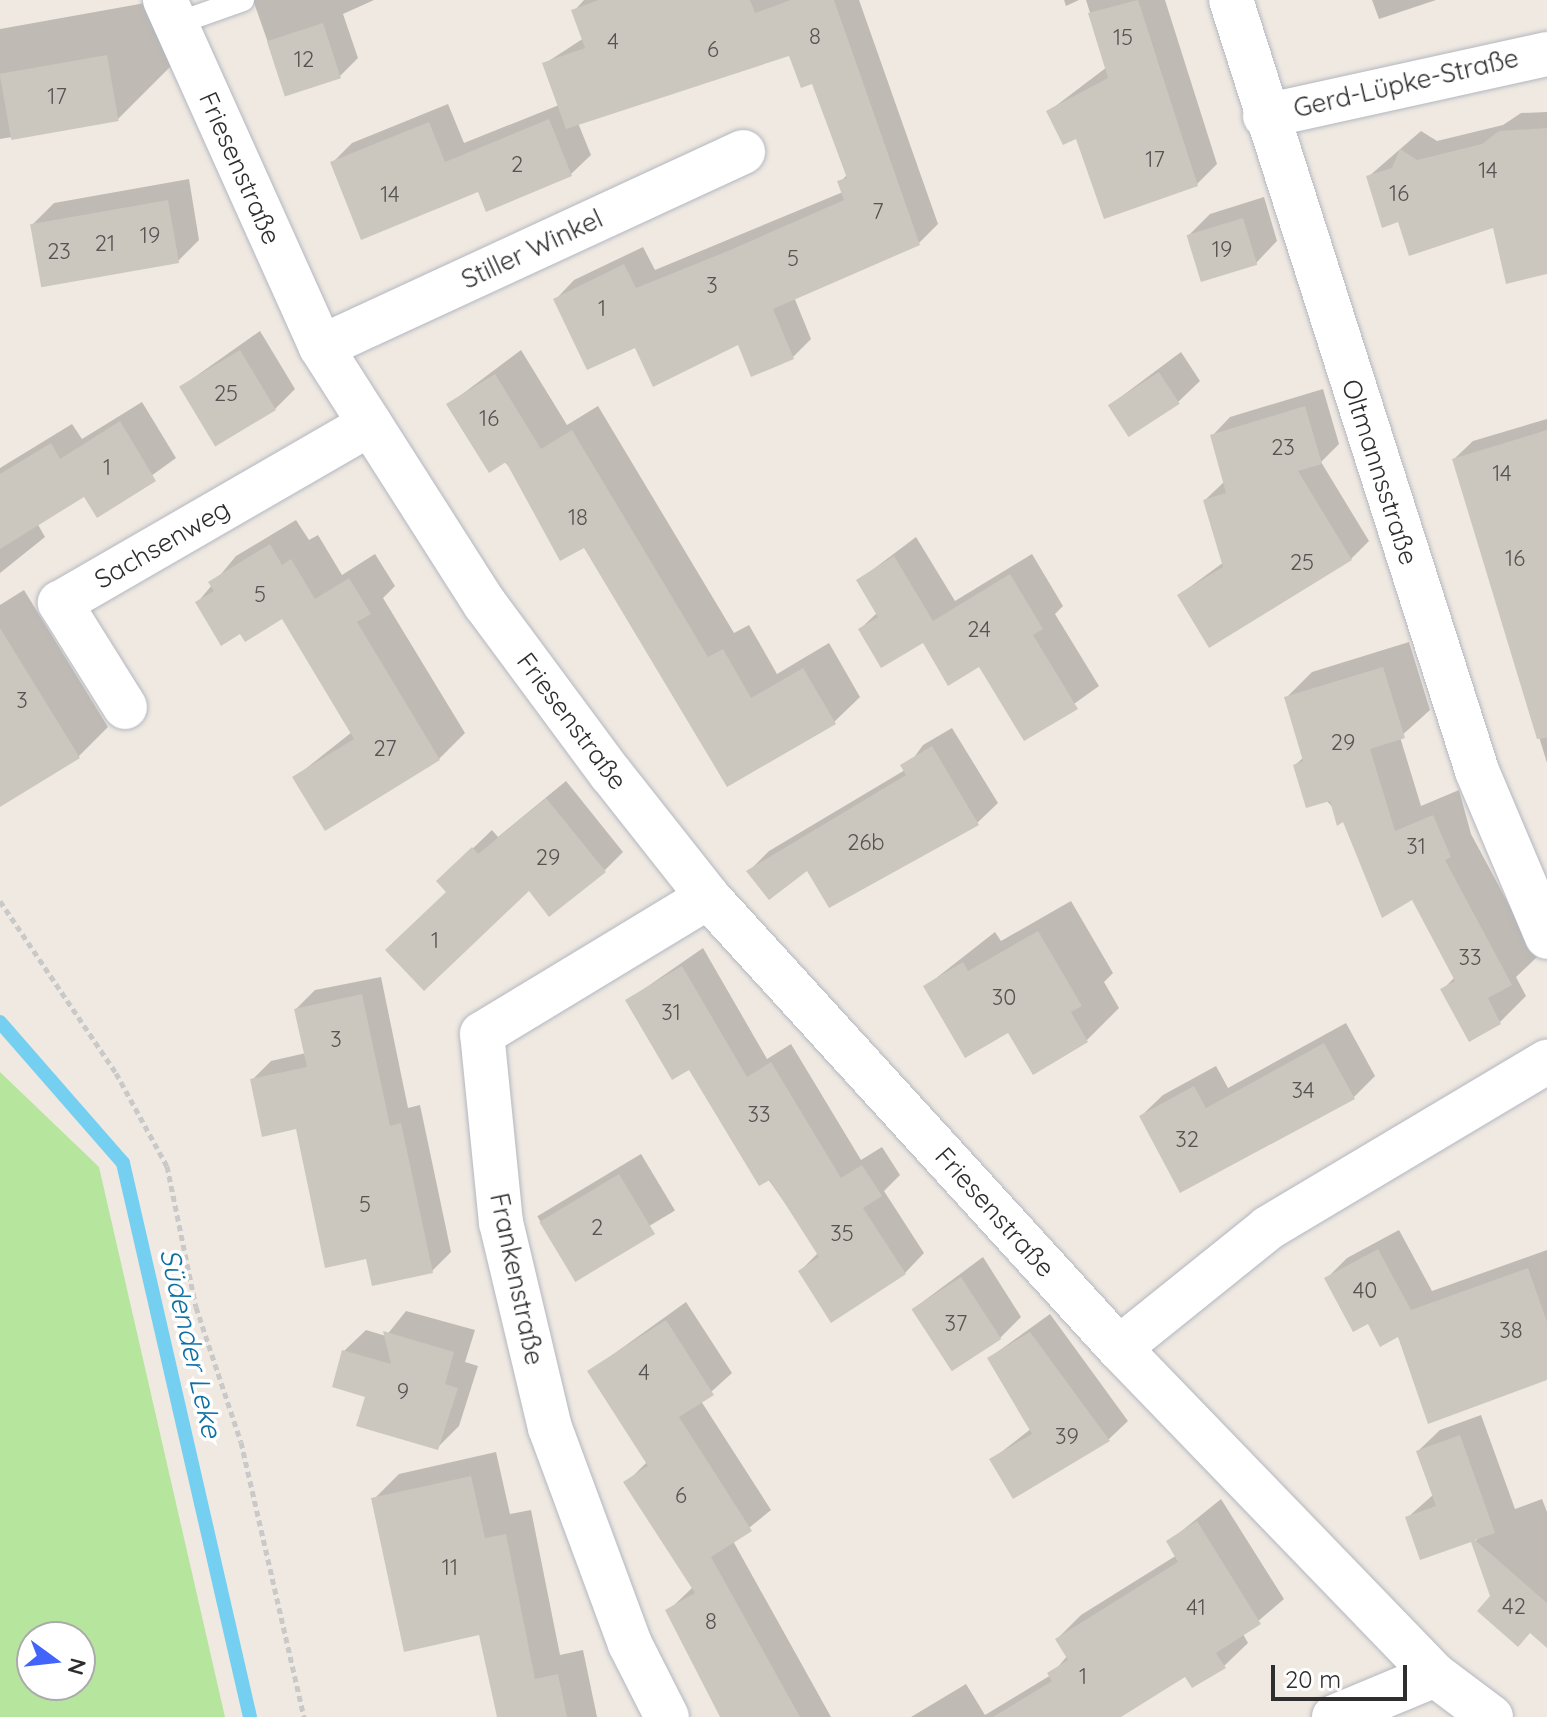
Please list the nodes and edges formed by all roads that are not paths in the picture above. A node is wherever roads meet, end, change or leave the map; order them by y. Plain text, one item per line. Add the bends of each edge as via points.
1 (243, 0) edge
2 (1231, 0) edge
3 (170, 12) edge
4 (1547, 54) edge
5 (1265, 116) junction
6 (743, 152) dead end
7 (321, 347) junction
8 (370, 424) junction
9 (125, 707) dead end
10 (708, 897) junction
11 (1547, 937) edge
12 (1547, 1062) edge
13 (1119, 1348) junction
14 (1435, 1675) junction
15 (667, 1717) edge
16 (1334, 1717) edge
17 (1491, 1717) edge

1 - 3 lane
2 - 5 street, Oltmannsstraße
3 - 7 street, Friesenstraße
4 - 5 street, Gerd-Lüpke-Straße
5 - 11 street, Oltmannsstraße via 1491,812
6 - 7 street, Stiller Winkel
7 - 8 street, Friesenstraße
8 - 9 street, Sachsenweg via 60,603
8 - 10 street, Friesenstraße via 494,617
10 - 13 street, Friesenstraße
10 - 15 street, Frankenstraße via 482,1034 501,1223 550,1428 630,1644
12 - 13 street via 1268,1228
13 - 14 street, Friesenstraße
14 - 16 street
14 - 17 street, Friesenstraße

